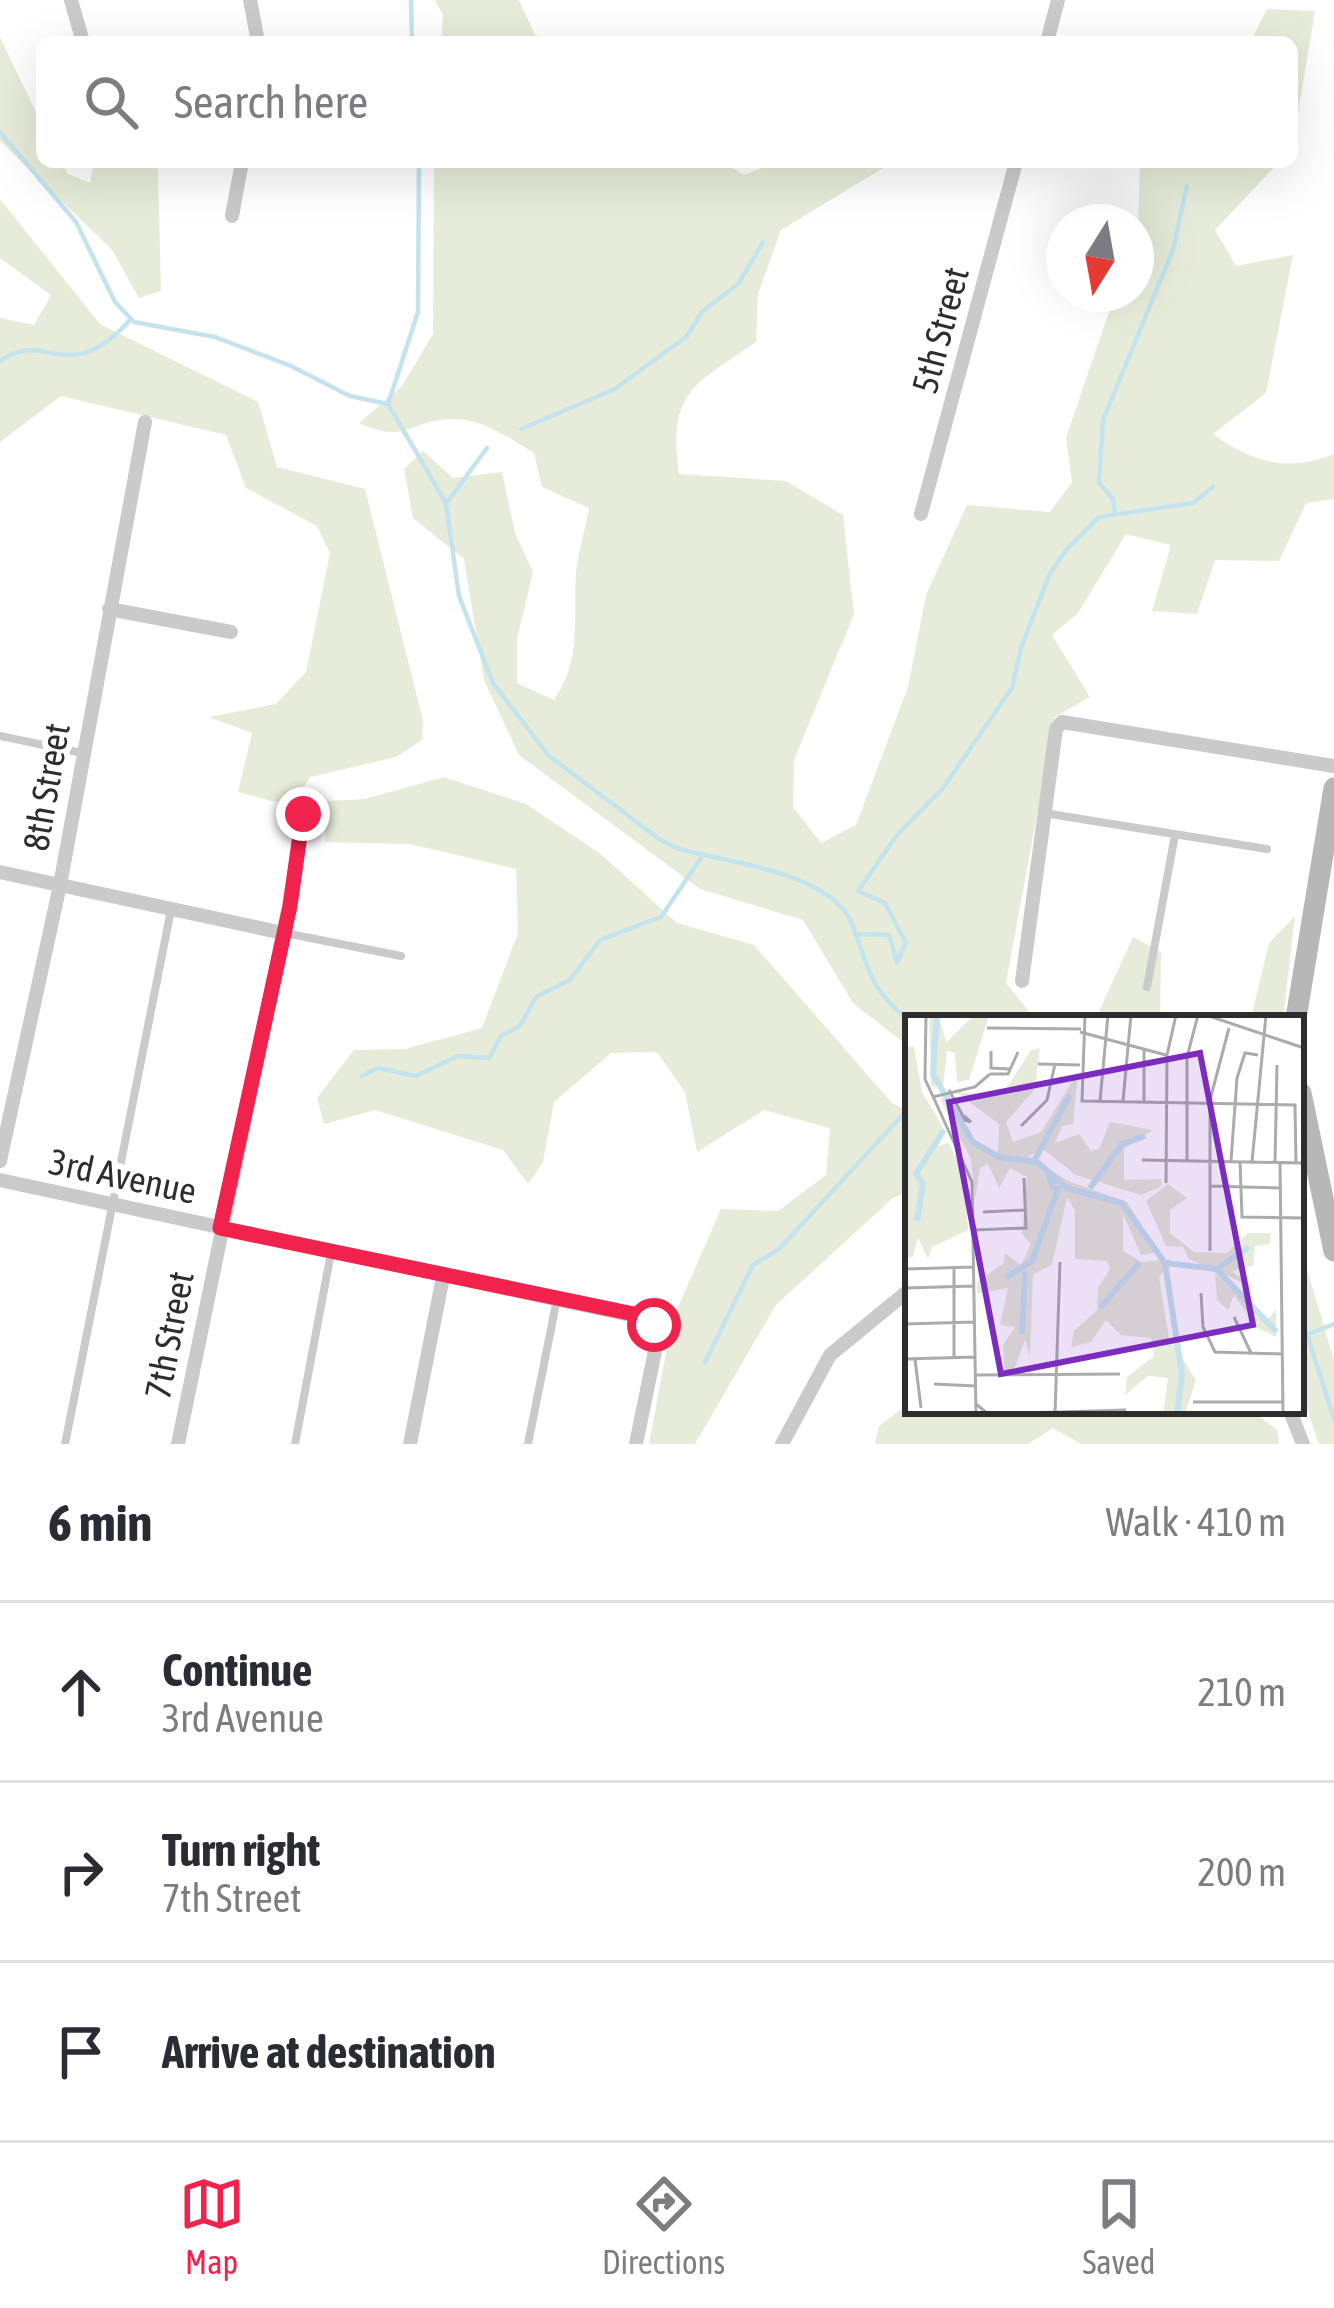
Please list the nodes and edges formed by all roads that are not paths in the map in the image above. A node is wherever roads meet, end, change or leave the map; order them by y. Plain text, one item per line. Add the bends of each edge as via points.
1 (71, 0) edge
2 (250, 0) edge
3 (1058, 0) edge
4 (81, 36) edge
5 (257, 36) edge
6 (1049, 36) edge
7 (241, 168) edge
8 (1014, 168) edge
9 (232, 216) dead end
10 (146, 422) dead end
11 (921, 514) dead end
12 (110, 609) junction
13 (232, 632) dead end
14 (0, 736) edge
15 (82, 754) junction
16 (1334, 766) edge
17 (1334, 788) edge
18 (1044, 813) junction
19 (303, 814) dead end
20 (1175, 835) junction
21 (1267, 849) dead end
22 (0, 872) edge
23 (60, 885) junction
24 (172, 909) junction
25 (283, 933) junction
26 (401, 956) dead end
27 (1022, 981) dead end
28 (1147, 987) dead end
29 (1296, 1015) edge
30 (1304, 1107) edge
31 (0, 1162) edge
32 (0, 1180) edge
33 (109, 1203) junction
34 (220, 1228) junction
35 (1334, 1251) edge
36 (331, 1253) junction
37 (443, 1276) junction
38 (905, 1293) edge
39 (557, 1299) junction
40 (1291, 1414) edge
41 (65, 1444) edge
42 (178, 1444) edge
43 (295, 1444) edge
44 (410, 1444) edge
45 (528, 1444) edge
46 (636, 1444) edge
47 (782, 1444) edge
48 (1304, 1444) edge

1 - 4 street
2 - 5 street
3 - 6 street
7 - 9 street
8 - 11 street, 5th Street
10 - 12 street, 8th Street
12 - 13 street
12 - 15 street, 8th Street
14 - 15 lane
15 - 23 street, 8th Street
16 - 18 street via 1067,721 1058,725
17 - 29 main road
18 - 20 lane
18 - 27 street
19 - 25 street, 7th Street
20 - 21 lane
20 - 28 lane
22 - 23 street
23 - 24 street
23 - 31 street, 8th Street
24 - 25 street
24 - 33 lane
25 - 26 lane
25 - 34 street, 7th Street
30 - 35 main road
32 - 33 street, 3rd Avenue
33 - 34 street, 3rd Avenue
33 - 41 lane
34 - 36 street, 3rd Avenue
34 - 42 street, 7th Street
36 - 37 street, 3rd Avenue
36 - 43 lane
37 - 39 street, 3rd Avenue
37 - 44 street
38 - 47 street via 830,1355
39 - 45 lane
39 - 46 street, 3rd Avenue via 654,1325
40 - 48 street

